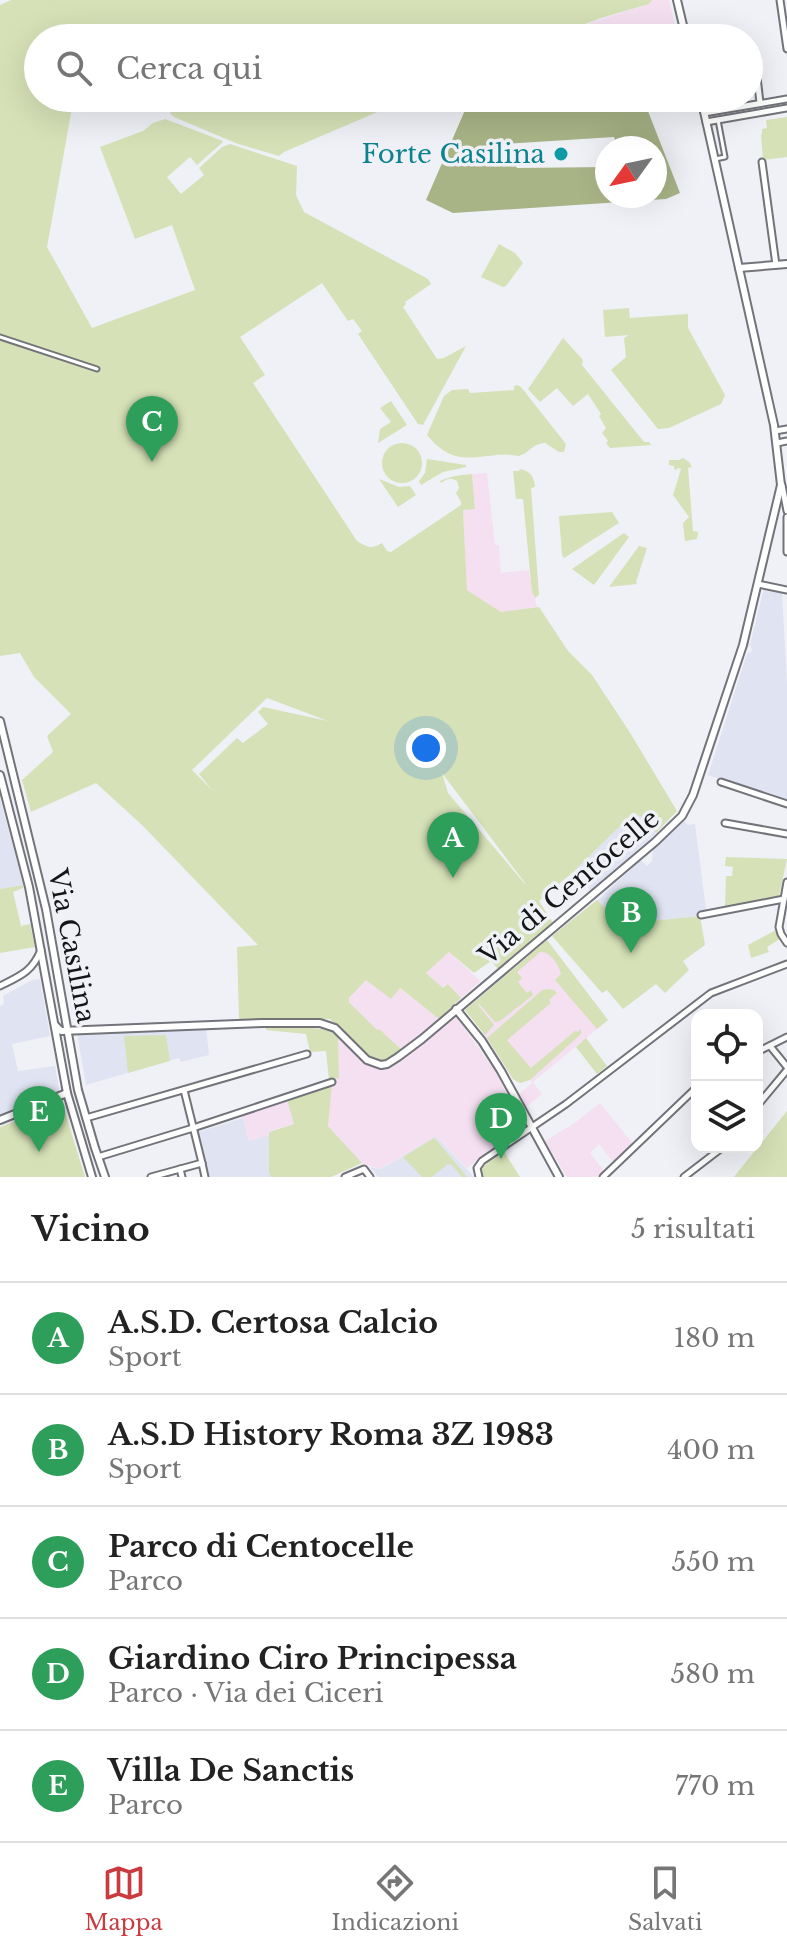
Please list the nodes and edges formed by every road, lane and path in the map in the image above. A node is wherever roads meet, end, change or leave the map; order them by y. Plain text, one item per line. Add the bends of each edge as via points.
1 (677, 0) edge
2 (780, 0) edge
3 (683, 24) edge
4 (787, 49) edge
5 (787, 99) edge
6 (763, 103) edge
7 (787, 108) edge
8 (708, 112) edge
9 (716, 112) edge
10 (704, 113) joint
11 (718, 120) junction
12 (706, 122) junction
13 (714, 160) junction
14 (762, 162) dead end
15 (787, 264) edge
16 (776, 265) junction
17 (739, 268) junction
18 (0, 337) edge
19 (97, 369) dead end
20 (787, 429) edge
21 (775, 431) junction
22 (787, 441) edge
23 (777, 443) junction
24 (781, 480) junction
25 (787, 511) edge
26 (787, 519) edge
27 (787, 552) edge
28 (758, 584) junction
29 (787, 590) edge
30 (0, 721) edge
31 (5, 757) edge
32 (0, 775) edge
33 (721, 782) dead end
34 (787, 804) edge
35 (725, 823) dead end
36 (787, 834) edge
37 (787, 882) edge
38 (784, 899) junction
39 (701, 915) dead end
40 (786, 938) edge
41 (41, 950) junction
42 (787, 964) edge
43 (0, 986) edge
44 (456, 1009) junction
45 (55, 1025) junction
46 (68, 1031) junction
47 (787, 1037) edge
48 (770, 1046) junction
49 (763, 1049) edge
50 (307, 1054) dead end
51 (787, 1068) edge
52 (332, 1082) dead end
53 (184, 1090) junction
54 (67, 1093) junction
55 (691, 1093) edge
56 (763, 1098) edge
57 (86, 1118) junction
58 (0, 1120) edge
59 (193, 1128) junction
60 (533, 1128) junction
61 (714, 1153) edge
62 (98, 1157) junction
63 (86, 1158) junction
64 (202, 1163) junction
65 (102, 1167) junction
66 (180, 1169) junction
67 (610, 1171) junction
68 (91, 1174) edge
69 (105, 1177) edge
70 (151, 1177) edge
71 (182, 1177) edge
72 (205, 1177) edge
73 (345, 1177) edge
74 (370, 1177) edge
75 (479, 1177) edge
76 (560, 1177) edge
77 (603, 1177) edge
78 (616, 1177) edge
79 (684, 1177) edge

1 - 3 street
2 - 4 street
5 - 6 street
7 - 11 street
8 - 10 street
9 - 11 street
10 - 12 street, Via di Centocelle
11 - 12 street
11 - 13 street via 725,157
12 - 13 street, Via di Centocelle
13 - 17 street, Via di Centocelle
14 - 16 street
15 - 16 street
16 - 17 street
17 - 21 street, Via di Centocelle
18 - 19 street
20 - 21 street
21 - 23 street, Via di Centocelle
22 - 23 street
23 - 24 street, Via di Centocelle
24 - 25 street
24 - 28 street, Via di Centocelle
26 - 27 street
28 - 29 street
28 - 44 street, Via di Centocelle via 739,658 687,810
30 - 31 street, Via Casilina
31 - 46 street, Via Casilina via 40,880
32 - 41 street, Via Casilina
33 - 34 street
35 - 36 street
37 - 38 street
38 - 39 street
38 - 40 street via 779,927
41 - 43 street via 29,970
41 - 45 street, Via Casilina
42 - 60 street via 711,993
44 - 46 street, Via di Centocelle via 381,1065 335,1028 320,1023
44 - 60 street via 497,1064
45 - 46 street, Via di Centocelle
45 - 54 street, Via Casilina
46 - 57 street, Via Casilina
47 - 48 street
48 - 49 street
48 - 51 street
50 - 53 street
51 - 56 street
52 - 59 street
53 - 57 street
53 - 59 street
54 - 58 street
54 - 63 street, Via Casilina
55 - 67 street
57 - 62 street, Via Casilina
59 - 62 street
59 - 64 street
60 - 75 street via 482,1161
60 - 76 street
61 - 79 street
62 - 63 street
62 - 65 street, Via Casilina
63 - 68 street, Via Casilina
64 - 66 street
64 - 72 street
65 - 68 street via 92,1168
65 - 69 street, Via Casilina
66 - 70 street
66 - 71 street
67 - 77 street
67 - 78 street
73 - 74 street via 364,1169

